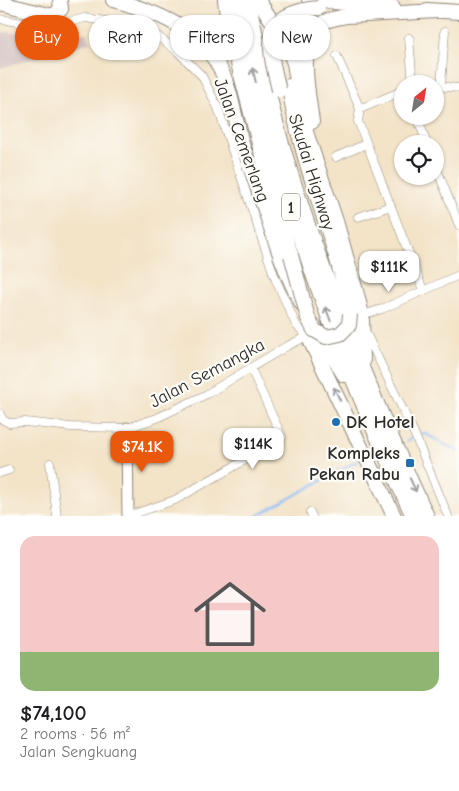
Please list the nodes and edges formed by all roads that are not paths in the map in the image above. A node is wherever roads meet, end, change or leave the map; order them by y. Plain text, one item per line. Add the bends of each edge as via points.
1 (60, 0) edge
2 (64, 0) edge
3 (113, 0) edge
4 (129, 0) edge
5 (225, 0) edge
6 (235, 0) edge
7 (249, 0) edge
8 (258, 0) edge
9 (316, 3) edge
10 (0, 4) edge
11 (437, 11) junction
12 (459, 12) edge
13 (69, 15) edge
14 (0, 19) edge
15 (79, 19) edge
16 (15, 22) edge
17 (446, 31) dead end
18 (409, 38) dead end
19 (337, 56) dead end
20 (412, 75) edge
21 (440, 75) edge
22 (444, 87) edge
23 (459, 88) edge
24 (394, 94) edge
25 (359, 111) junction
26 (251, 124) junction
27 (366, 144) junction
28 (336, 157) dead end
29 (316, 158) junction
30 (443, 185) edge
31 (391, 206) junction
32 (358, 217) dead end
33 (459, 225) edge
34 (412, 262) junction
35 (380, 275) dead end
36 (459, 275) edge
37 (423, 290) junction
38 (358, 319) junction
39 (308, 336) junction
40 (322, 340) junction
41 (251, 369) junction
42 (364, 377) junction
43 (363, 408) junction
44 (0, 414) edge
45 (127, 428) junction
46 (50, 463) dead end
47 (9, 470) dead end
48 (0, 472) edge
49 (57, 516) edge
50 (128, 516) edge
51 (394, 516) edge
52 (413, 516) edge
53 (427, 516) edge
54 (448, 516) edge

1 - 10 highway via 61,9 54,16
2 - 13 street
3 - 40 highway via 146,8 168,18 192,35 213,58 226,83 241,142 289,281
4 - 26 highway via 170,12 210,41 221,54 238,88
5 - 26 highway
43 -> 6 highway, Skudai Highway / 1 via 276,159
7 - 38 highway via 285,64 293,116
7 - 42 highway, Skudai Highway / 1 via 281,142
8 - 29 highway via 285,41 294,63 305,129
9 - 11 highway
9 - 38 highway, bridge via 298,10 272,32 272,62 304,178
11 - 12 highway
11 - 29 highway via 346,16 321,24 308,49 307,64
14 - 16 street, Jalan Cemerlang
15 - 39 street, Jalan Cemerlang via 104,19 156,35 202,76 215,100 278,285 296,325
17 - 21 street
18 - 20 street
19 - 25 street
22 - 23 street
24 - 25 street
25 - 27 street via 358,121
26 - 38 highway, bridge via 314,330 326,336 337,335
27 - 28 street
27 - 31 street
29 - 38 highway via 351,270
30 - 33 street
31 - 32 street
31 - 34 street
34 - 35 street
34 - 37 street
36 - 37 street
37 - 38 street
38 - 42 highway
38 - 54 street via 414,433
39 - 40 highway
39 - 41 street, Jalan Semangka
51 -> 39 highway
40 - 43 highway
41 - 45 street, Jalan Semangka via 158,418
41 - 50 street via 278,426 280,440 175,500
42 -> 53 highway, Skudai Highway / 1
43 - 52 highway, Skudai Highway / 1
44 - 45 street, Jalan Semangka via 9,423
45 - 50 street
46 - 49 street
47 - 48 street

